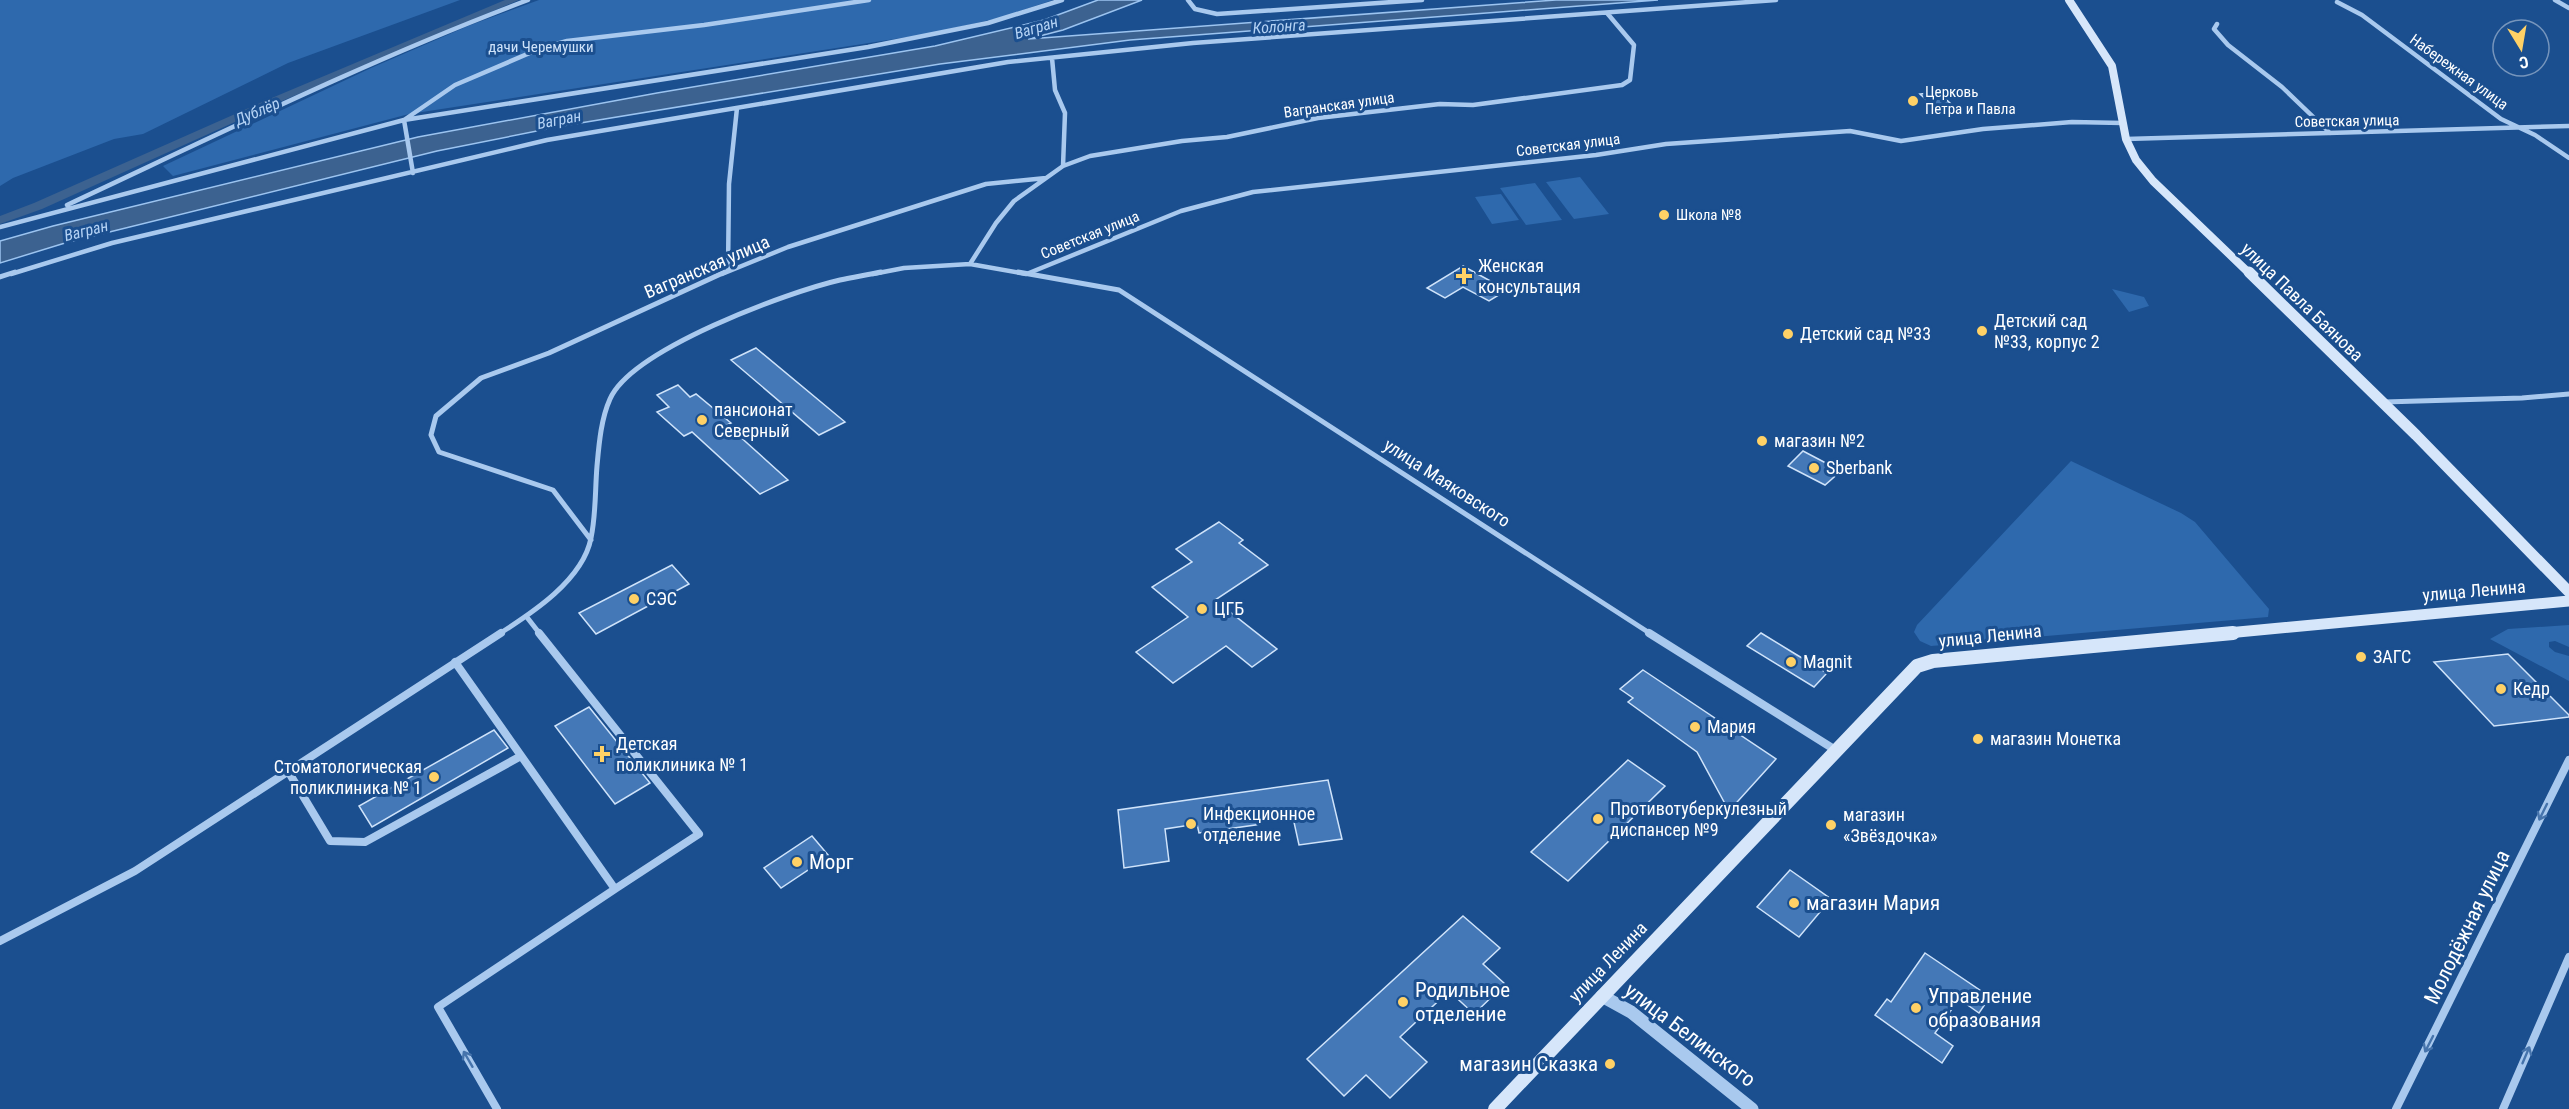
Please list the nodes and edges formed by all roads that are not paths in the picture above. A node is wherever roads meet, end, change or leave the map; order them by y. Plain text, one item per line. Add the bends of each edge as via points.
1 (528, 0) edge
2 (869, 0) edge
3 (1062, 0) edge
4 (1188, 0) edge
5 (1422, 0) edge
6 (1776, 0) edge
7 (2069, 0) edge
8 (2555, 0) edge
9 (2337, 2) dead end
10 (2569, 8) edge
11 (1608, 13) junction
12 (2217, 24) dead end
13 (1052, 58) junction
14 (737, 108) junction
15 (404, 122) junction
16 (2123, 123) junction
17 (2569, 126) edge
18 (2521, 129) junction
19 (2330, 133) junction
20 (2126, 139) junction
21 (2569, 158) edge
22 (1063, 166) junction
23 (413, 173) junction
24 (1046, 178) junction
25 (53, 211) junction
26 (0, 227) edge
27 (970, 264) junction
28 (728, 271) junction
29 (1028, 273) junction
30 (0, 277) edge
31 (2569, 394) edge
32 (2380, 401) junction
33 (591, 540) junction
34 (2569, 592) edge
35 (2569, 602) edge
36 (526, 616) junction
37 (456, 662) junction
38 (1837, 751) junction
39 (521, 756) junction
40 (2569, 760) edge
41 (288, 771) junction
42 (615, 890) junction
43 (0, 941) edge
44 (2569, 957) edge
45 (1602, 996) junction
46 (497, 1109) edge
47 (1495, 1109) edge
48 (1752, 1109) edge
49 (2396, 1109) edge
50 (2503, 1109) edge

1 - 25 street via 288,102
2 - 15 street via 567,41 454,85
3 - 15 street via 988,23 878,45
4 - 5 street via 1195,9 1216,14
6 - 11 street
7 - 16 main road, улица Павла Баянова via 2112,66
8 - 10 street
9 - 18 street, Набережная улица via 2362,15
11 - 13 street via 1192,43
11 - 22 street, Вагранская улица via 1634,45 1630,80 1622,85 1473,105 1440,104 1318,118 1227,138 1118,150
12 - 19 street via 2214,29 2222,42 2282,87
13 - 14 street
13 - 22 street via 1055,90 1065,113
14 - 23 street via 547,140
14 - 28 street via 729,184
15 - 23 street
15 - 25 street
16 - 20 main road, улица Павла Баянова
16 - 29 street, Советская улица via 2073,122 1983,129 1901,141 1850,131 1666,144 1253,192 1181,211
17 - 18 street, Советская улица
18 - 19 street, Советская улица
18 - 21 street, Набережная улица
19 - 20 street, Советская улица
20 - 32 main road, улица Павла Баянова via 2153,181
22 - 24 street, Вагранская улица
23 - 30 street via 112,243
24 - 27 street, Вагранская улица via 1014,201
24 - 28 street, Вагранская улица via 986,184 788,247
25 - 26 street
27 - 29 street, улица Маяковского
27 - 33 street, улица Маяковского via 904,268 839,280 756,308 667,348 628,377 610,398 600,437
28 - 33 street, Вагранская улица via 549,353 481,378 436,416 431,435 439,452 553,489
29 - 38 street, улица Маяковского via 1119,290
31 - 32 street
32 - 34 main road, улица Павла Баянова
33 - 36 street, улица Маяковского via 579,568
35 - 38 main road, улица Ленина via 1933,661 1917,666
36 - 37 street, улица Маяковского
36 - 42 street via 699,834
37 - 39 street
37 - 41 street, улица Маяковского
38 - 45 main road, улица Ленина
39 - 41 street via 365,842 330,841
39 - 42 street
40 -> 49 street, Молодёжная улица
41 - 43 street, улица Маяковского via 135,870
46 -> 42 street via 438,1007
50 -> 44 street
45 - 47 main road, улица Ленина
45 - 48 street, улица Белинского via 1631,1012

